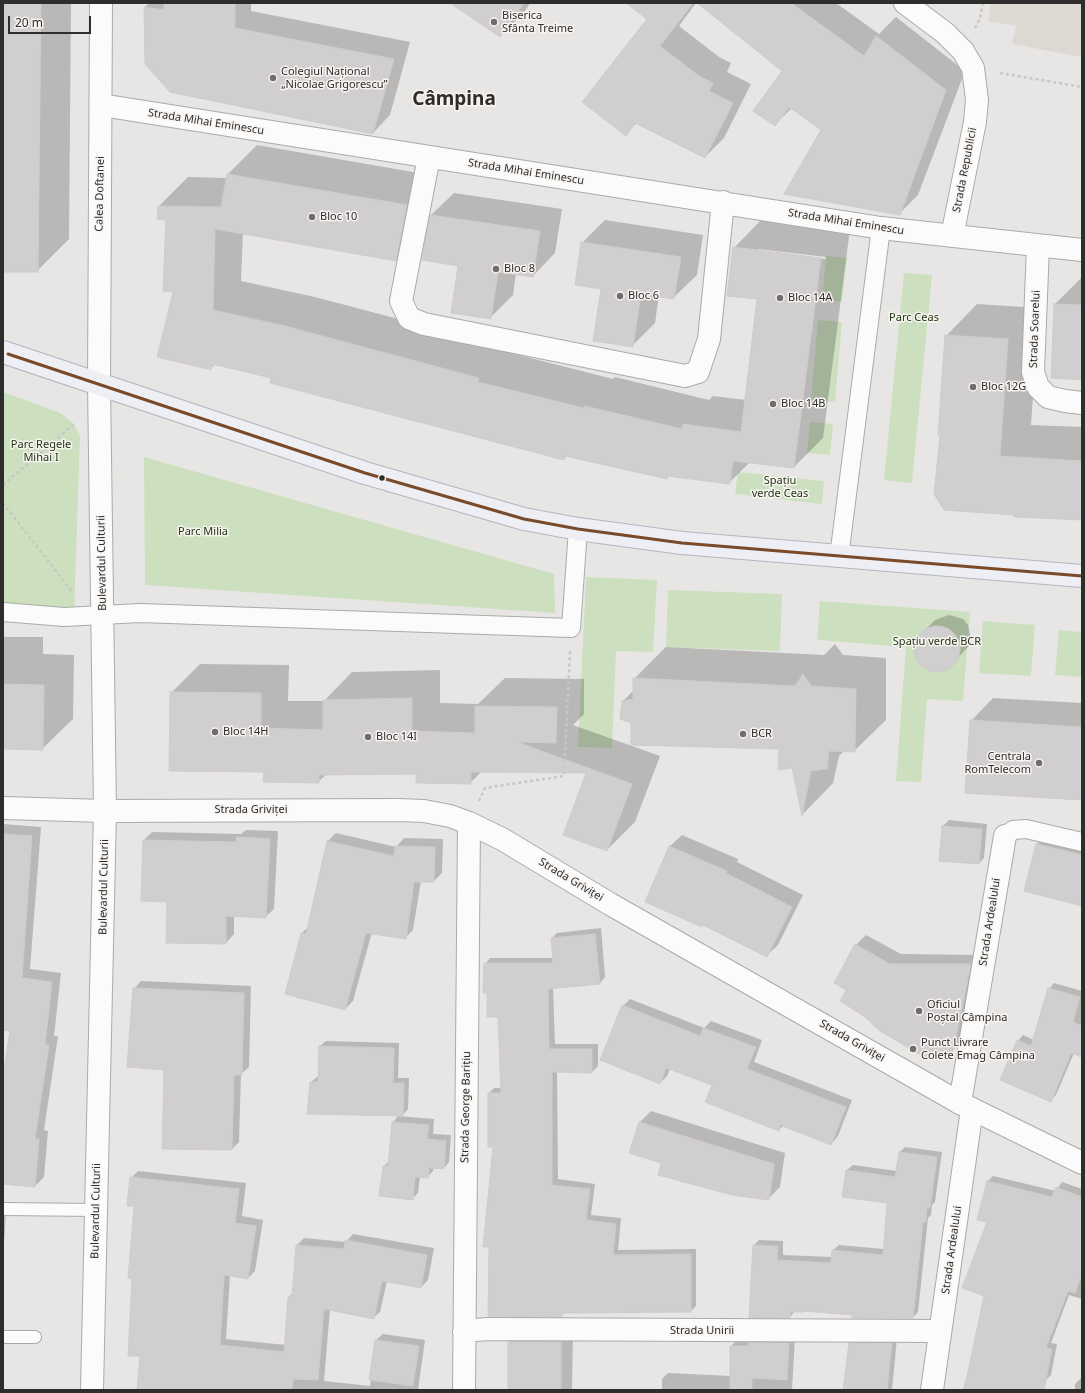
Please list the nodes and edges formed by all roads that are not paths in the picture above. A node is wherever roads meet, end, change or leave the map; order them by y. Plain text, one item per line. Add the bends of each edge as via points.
1 (101, 3) edge
2 (904, 3) edge
3 (101, 105) junction
4 (429, 157) junction
5 (723, 202) junction
6 (881, 228) junction
7 (952, 236) junction
8 (1038, 246) junction
9 (1082, 250) edge
10 (3, 352) edge
11 (99, 384) junction
12 (1082, 403) edge
13 (578, 529) junction
14 (839, 557) junction
15 (1082, 576) edge
16 (3, 612) edge
17 (103, 615) junction
18 (3, 808) edge
19 (106, 811) junction
20 (469, 823) junction
21 (1005, 836) joint
22 (1082, 842) edge
23 (966, 1106) junction
24 (1082, 1163) edge
25 (3, 1209) edge
26 (96, 1210) junction
27 (464, 1331) junction
28 (940, 1331) junction
29 (3, 1337) edge
30 (35, 1337) dead end
31 (92, 1390) edge
32 (464, 1390) edge
33 (932, 1390) edge

1 - 3 street, Calea Doftanei
2 - 7 street, Strada Republicii via 945,33 963,51 973,68 977,100 975,122
3 - 4 street, Strada Mihai Eminescu
3 - 11 street, Calea Doftanei
4 - 5 street, Strada Mihai Eminescu
4 - 5 street via 401,301 409,318 424,324 685,376 698,372 709,339
5 - 6 street, Strada Mihai Eminescu
6 - 7 street, Strada Mihai Eminescu
6 - 14 street
7 - 8 street
8 - 9 street
8 - 12 street, Strada Soarelui via 1033,372 1038,387 1048,397
10 - 11 main road
11 - 13 main road via 364,473 485,509
11 - 17 street, Bulevardul Culturii
13 - 14 main road
13 - 17 street via 571,628 140,613
14 - 15 main road
16 - 17 street via 64,617
17 - 19 street, Bulevardul Culturii
18 - 19 street, Strada Griviței
19 - 20 street, Strada Griviței via 398,810 424,811
19 - 26 street, Bulevardul Culturii
20 - 23 street, Strada Griviței via 502,839 610,904
20 - 27 street, Strada George Barițiu
21 - 22 street via 1013,830 1026,829
21 - 23 street, Strada Ardealului
23 - 24 street, Strada Griviței
23 - 28 street, Strada Ardealului
25 - 26 lane
26 - 31 street, Bulevardul Culturii
27 - 28 street, Strada Unirii
27 - 32 street, Strada George Barițiu
28 - 33 street, Strada Ardealului
29 - 30 lane

